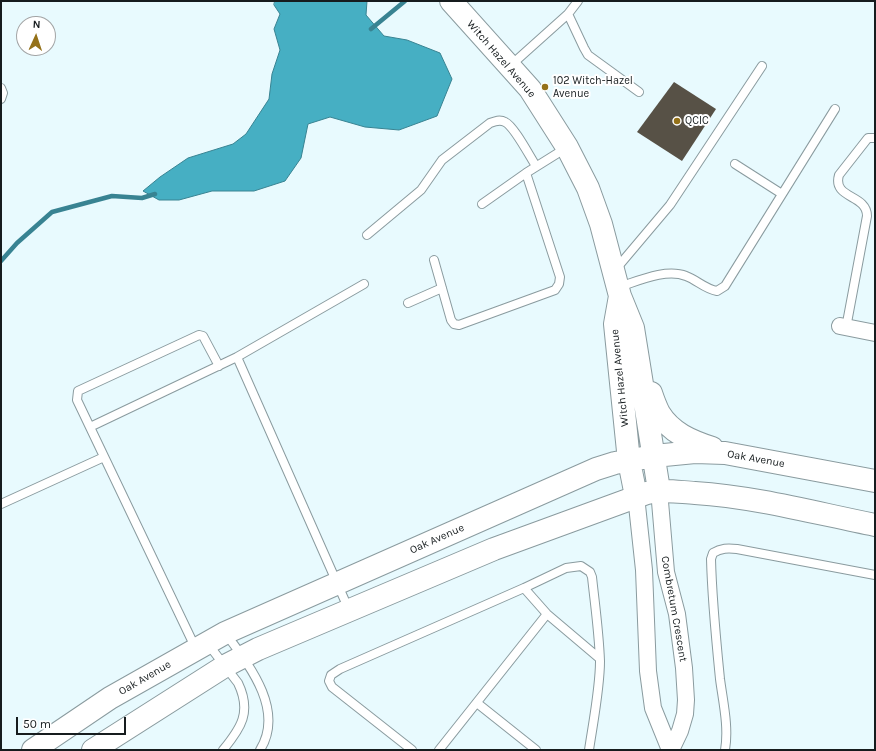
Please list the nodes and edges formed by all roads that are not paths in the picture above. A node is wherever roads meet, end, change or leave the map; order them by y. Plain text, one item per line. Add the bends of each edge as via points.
1 (578, 1) edge
2 (457, 8) edge
3 (568, 14) junction
4 (510, 66) junction
5 (762, 66) dead end
6 (1, 88) edge
7 (639, 92) dead end
8 (1, 99) edge
9 (835, 109) dead end
10 (875, 138) edge
11 (567, 147) junction
12 (735, 164) dead end
13 (536, 166) junction
14 (526, 173) junction
15 (782, 194) junction
16 (482, 204) dead end
17 (367, 235) dead end
18 (434, 260) dead end
19 (364, 284) dead end
20 (617, 285) junction
21 (442, 288) junction
22 (408, 303) dead end
23 (843, 327) joint
24 (875, 333) edge
25 (237, 357) junction
26 (218, 366) junction
27 (640, 366) junction
28 (90, 427) junction
29 (725, 453) junction
30 (654, 456) junction
31 (104, 457) junction
32 (628, 461) junction
33 (875, 481) edge
34 (659, 490) junction
35 (636, 496) junction
36 (1, 504) edge
37 (484, 518) junction
38 (875, 525) edge
39 (498, 548) junction
40 (875, 575) edge
41 (337, 583) junction
42 (524, 588) junction
43 (349, 611) junction
44 (547, 614) junction
45 (209, 642) junction
46 (600, 658) junction
47 (234, 661) junction
48 (477, 703) junction
49 (33, 750) edge
50 (93, 750) edge
51 (223, 750) edge
52 (260, 750) edge
53 (412, 750) edge
54 (439, 750) edge
55 (536, 750) edge
56 (589, 750) edge
57 (670, 750) edge
58 (725, 750) edge

1 - 3 lane
2 - 4 street, Witch Hazel Avenue
3 - 4 lane
3 - 7 lane via 588,55
4 - 11 street, Witch Hazel Avenue via 530,89
5 - 20 lane
6 - 8 lane
9 - 15 lane
10 - 23 lane via 868,138 839,175 838,186 863,204 867,211
11 - 13 lane
11 - 20 street, Witch Hazel Avenue via 588,188 602,224
12 - 15 lane
13 - 14 lane
13 - 17 lane via 511,126 497,120 442,160 421,190
14 - 16 lane
14 - 21 lane via 560,277 555,290 459,325 451,320
15 - 20 lane via 725,286 717,291 676,273 664,273
18 - 21 lane
19 - 25 lane
20 - 27 street, Witch Hazel Avenue via 633,328
20 - 32 street, Witch Hazel Avenue via 615,324
21 - 22 lane
23 - 24 street
25 - 26 lane
25 - 41 lane
26 - 28 lane
26 - 28 lane via 203,336 199,335 116,372 78,391 76,395
27 - 29 street via 659,413 669,427 696,442
27 - 30 street, Witch Hazel Avenue
28 - 31 lane
29 - 30 street, Oak Avenue via 695,452
29 - 33 street, Oak Avenue
30 - 32 street, Oak Avenue
30 - 34 street, Witch Hazel Avenue
31 - 36 lane
31 - 45 lane
32 - 35 street, Witch Hazel Avenue
32 - 37 street, Oak Avenue via 596,469
34 - 35 street
34 - 38 street via 731,496
34 - 57 street, Combretum Crescent via 666,572 676,614 686,700 680,731
35 - 39 street
35 - 57 street, Combretum Crescent via 644,570 648,670 653,708
37 - 39 street
37 - 41 street, Oak Avenue
39 - 43 street
40 - 58 lane via 737,549 719,549 713,553 713,613 724,709
41 - 43 lane
41 - 45 street, Oak Avenue
42 - 44 lane
42 - 46 lane via 566,568 581,566 586,569 592,577
42 - 53 lane via 340,669 329,678 332,687
43 - 47 street
44 - 46 lane
44 - 48 lane
45 - 47 lane
45 - 47 lane
45 - 49 street, Oak Avenue via 110,698
46 - 56 lane
47 - 50 street
47 - 51 lane via 244,708 240,727
47 - 52 lane via 256,679 266,702 268,729
48 - 54 lane
48 - 55 lane

